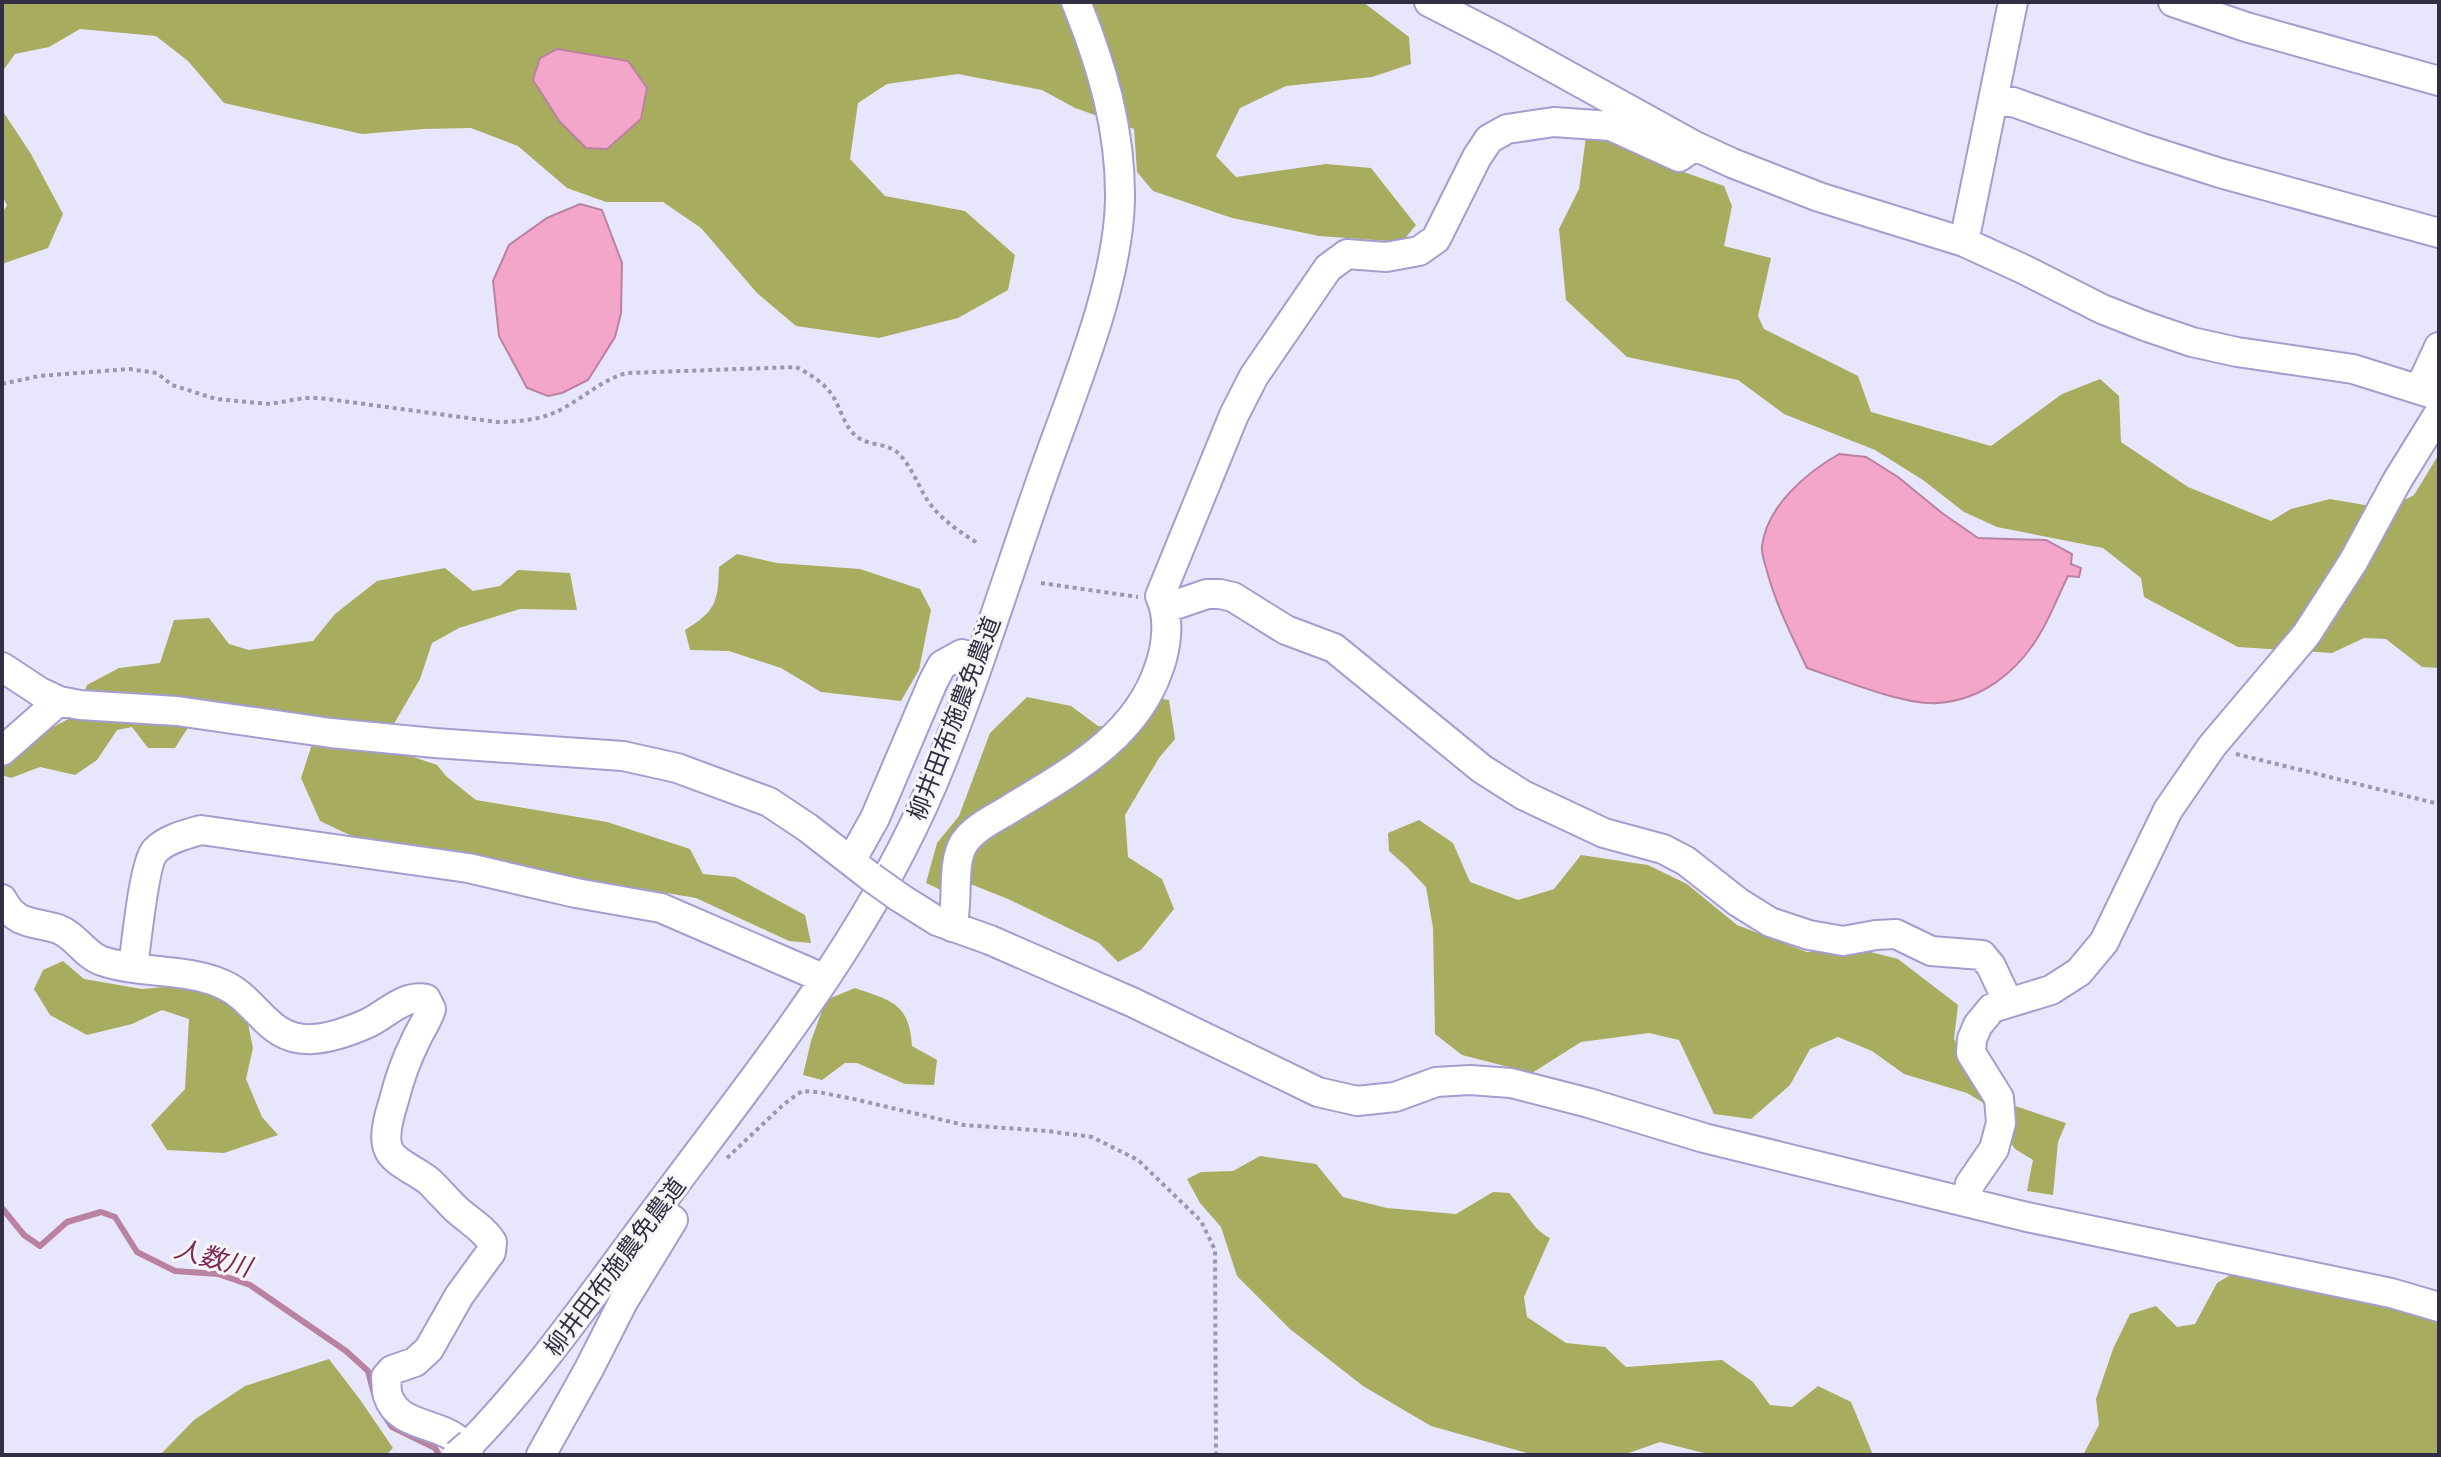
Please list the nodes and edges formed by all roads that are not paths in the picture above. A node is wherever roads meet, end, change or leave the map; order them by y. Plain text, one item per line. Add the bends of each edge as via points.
1 (1076, 2) edge
2 (1429, 2) edge
3 (2013, 2) edge
4 (2173, 2) edge
5 (2439, 81) edge
6 (1994, 101) junction
7 (1695, 146) junction
8 (2439, 233) edge
9 (1964, 242) junction
10 (2439, 347) edge
11 (2429, 392) edge
12 (2439, 413) edge
13 (1163, 602) junction
14 (979, 660) junction
15 (2, 667) edge
16 (59, 701) junction
17 (2, 751) edge
18 (861, 869) junction
19 (2, 899) edge
20 (952, 927) junction
21 (133, 968) junction
22 (825, 979) junction
23 (2008, 1002) junction
24 (1966, 1201) junction
25 (657, 1209) junction
26 (2439, 1307) edge
27 (465, 1451) edge
28 (541, 1455) edge

1 - 14 street, 柳井田布施農免農道 via 1108,93 1118,145 1116,242 1093,331
2 - 7 street
3 - 6 street
4 - 5 street
6 - 8 street via 2013,102 2220,173
6 - 9 street
7 - 9 street via 1819,197
7 - 13 street via 1679,157 1611,126 1554,122 1507,129 1489,139 1477,157 1436,239 1419,251 1386,257 1347,254 1328,268 1254,376 1234,415
9 - 11 street via 2102,309 2192,342 2353,369
10 - 11 street
12 - 23 street via 2306,635 2212,746 2168,810 2104,942 2079,972 2051,990
13 - 20 street via 1165,652 1135,716 1111,743 964,842
13 - 23 street via 1207,594 1233,597 1286,630 1334,648 1482,769 1523,795 1604,833 1663,849 1770,922 1843,941 1896,934 1931,951 1982,955
14 - 18 street via 962,654 942,665 875,818
14 - 22 street, 柳井田布施農免農道 via 932,784 891,868
15 - 16 street
16 - 17 street
16 - 18 street via 331,733 623,756 677,768 769,802
18 - 20 street, bridge
19 - 21 street via 10,914 61,930 99,961
20 - 24 street via 1134,1003 1318,1092 1357,1101 1395,1097 1436,1082 1511,1083 1704,1138
21 - 22 street via 155,851 201,830 468,868 639,902
21 - 27 street via 224,984 277,1032 292,1038 340,1033 406,1000 426,999 431,1009 393,1103 388,1151 486,1234 491,1252 429,1349 386,1377 388,1398 396,1411 449,1434
22 - 25 street, 柳井田布施農免農道
23 - 24 street via 1992,1008 1972,1039 1971,1053 1999,1098 2001,1123 1994,1149 1970,1184
24 - 26 street
25 - 27 street, 柳井田布施農免農道 via 507,1406
25 - 28 street via 673,1220

